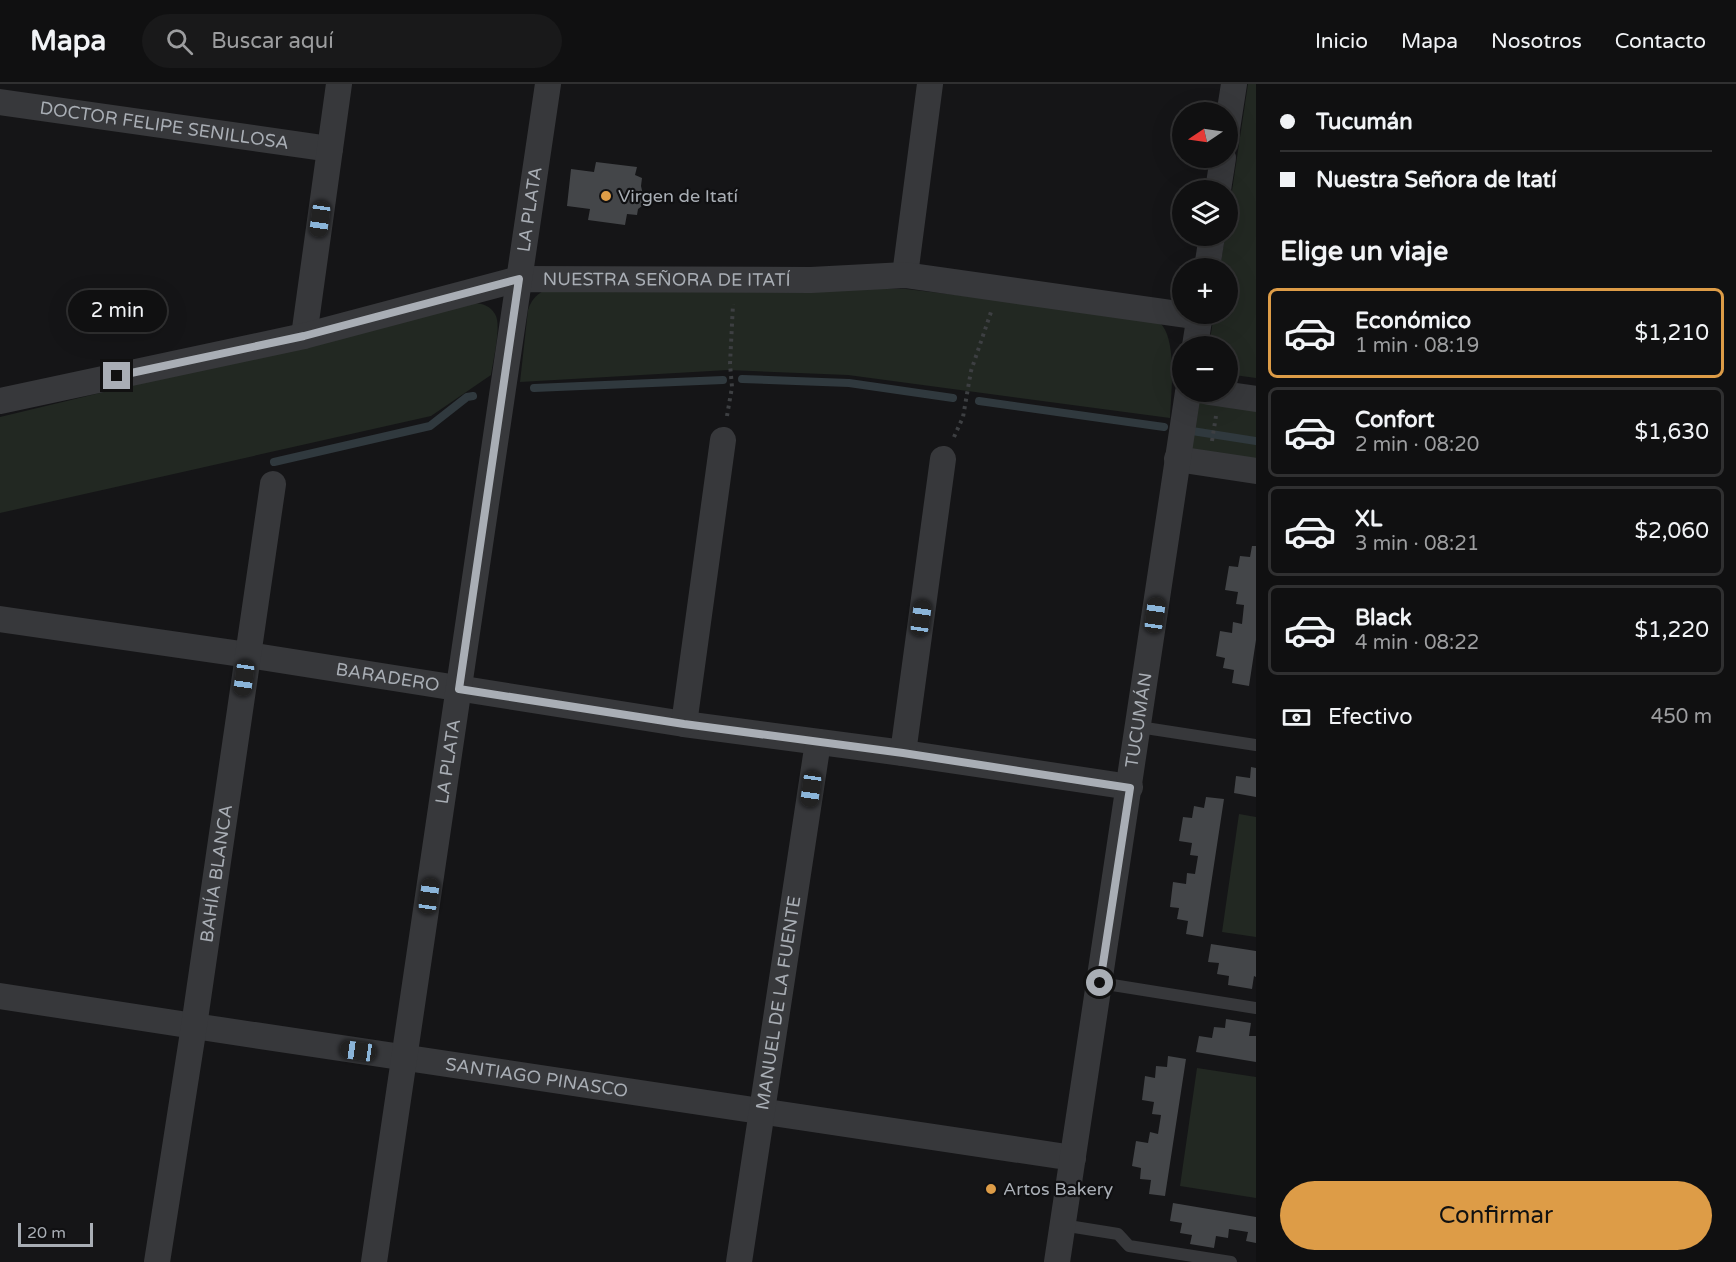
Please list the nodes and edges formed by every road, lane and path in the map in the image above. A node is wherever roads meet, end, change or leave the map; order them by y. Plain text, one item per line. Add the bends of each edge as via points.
1 (339, 84) edge
2 (548, 84) edge
3 (930, 84) edge
4 (1234, 84) edge
5 (0, 102) edge
6 (1231, 102) edge
7 (330, 149) junction
8 (905, 275) junction
9 (519, 279) junction
10 (734, 279) junction
11 (995, 288) junction
12 (1172, 311) edge
13 (304, 336) junction
14 (1238, 396) edge
15 (1256, 399) edge
16 (0, 401) edge
17 (1186, 402) edge
18 (1214, 425) dead end
19 (723, 440) joint
20 (1211, 443) dead end
21 (943, 459) joint
22 (1177, 459) junction
23 (1256, 471) edge
24 (273, 484) dead end
25 (0, 619) edge
26 (248, 655) junction
27 (459, 689) junction
28 (684, 724) junction
29 (1139, 727) junction
30 (818, 742) junction
31 (1256, 745) edge
32 (903, 753) junction
33 (1130, 788) junction
34 (1100, 983) junction
35 (0, 996) edge
36 (1256, 1008) edge
37 (194, 1026) junction
38 (405, 1058) junction
39 (762, 1112) junction
40 (1072, 1158) junction
41 (1062, 1225) junction
42 (157, 1262) edge
43 (374, 1262) edge
44 (739, 1262) edge
45 (1057, 1262) edge
46 (1231, 1262) edge

1 - 7 street
2 - 9 street, LA PLATA
3 - 8 street
4 - 6 street
5 - 7 street, DOCTOR FELIPE SENILLOSA
7 - 13 street
8 - 10 street, NUESTRA SEÑORA DE ITATÍ
8 - 11 street, NUESTRA SEÑORA DE ITATÍ
9 - 10 street, NUESTRA SEÑORA DE ITATÍ
9 - 13 street, NUESTRA SEÑORA DE ITATÍ
9 - 27 street, LA PLATA
10 - 19 path via 732,387
11 - 12 street, NUESTRA SEÑORA DE ITATÍ
11 - 21 path via 963,417
13 - 16 street, NUESTRA SEÑORA DE ITATÍ
14 - 15 street
17 - 22 street, TUCUMÁN
18 - 20 path
19 - 28 street
21 - 32 street
22 - 23 street
22 - 29 street, TUCUMÁN
24 - 26 street, BAHÍA BLANCA
25 - 26 street, BARADERO
26 - 27 street, BARADERO
26 - 37 street, BAHÍA BLANCA
27 - 28 street, BARADERO
27 - 38 street, LA PLATA
28 - 30 street, BARADERO
29 - 31 lane
29 - 33 street, TUCUMÁN
30 - 32 street, BARADERO
30 - 39 street, MANUEL DE LA FUENTE
32 - 33 street, BARADERO
33 - 34 street, TUCUMÁN
34 - 36 lane
34 - 40 street, TUCUMÁN
35 - 37 street, SANTIAGO PINASCO
37 - 38 street, SANTIAGO PINASCO
37 - 42 street, BAHÍA BLANCA
38 - 39 street, SANTIAGO PINASCO
38 - 43 street, LA PLATA
39 - 40 street, SANTIAGO PINASCO
39 - 44 street, MANUEL DE LA FUENTE
40 - 41 street, TUCUMÁN
41 - 45 street, TUCUMÁN
41 - 46 lane via 1118,1234 1129,1246

